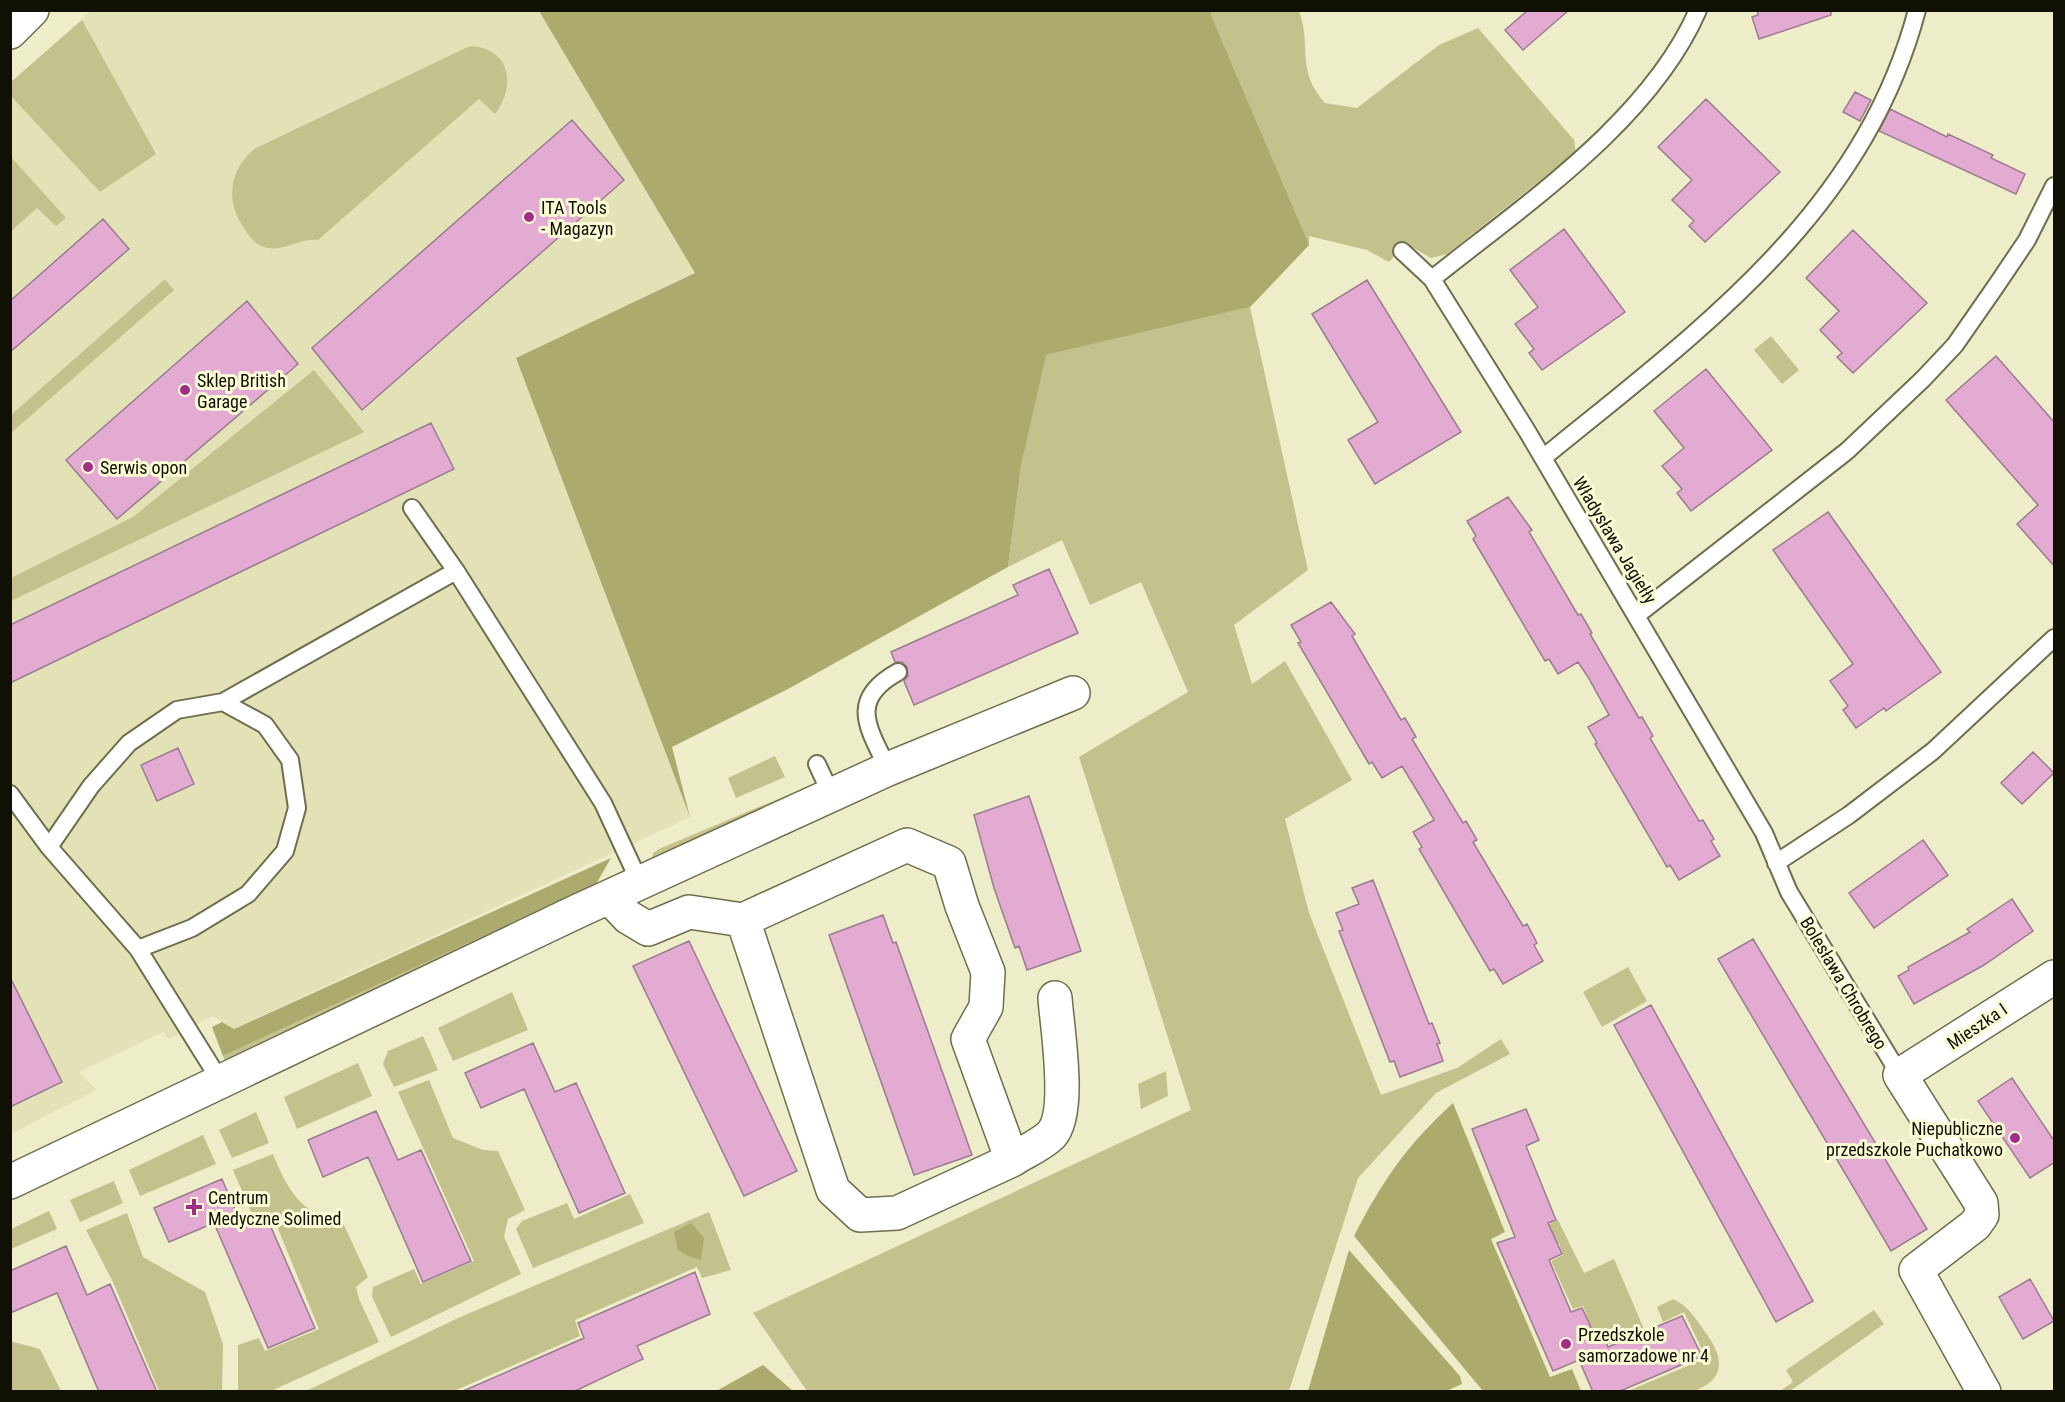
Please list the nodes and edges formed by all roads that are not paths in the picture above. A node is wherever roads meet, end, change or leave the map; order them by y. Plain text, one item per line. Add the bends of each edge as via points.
1 (32, 10) edge
2 (1698, 10) edge
3 (1917, 10) edge
4 (10, 32) edge
5 (2055, 186) edge
6 (1402, 251) dead end
7 (1432, 279) junction
8 (1543, 458) junction
9 (412, 508) dead end
10 (456, 572) junction
11 (1637, 615) junction
12 (2055, 638) edge
13 (898, 672) dead end
14 (1073, 693) dead end
15 (223, 702) junction
16 (817, 764) dead end
17 (888, 770) junction
18 (10, 794) edge
19 (832, 795) junction
20 (49, 847) junction
21 (1776, 862) junction
22 (640, 883) junction
23 (610, 898) junction
24 (743, 920) junction
25 (138, 949) junction
26 (2055, 977) edge
27 (1054, 998) dead end
28 (1900, 1075) junction
29 (221, 1082) junction
30 (1012, 1160) junction
31 (10, 1182) edge
32 (1984, 1392) edge

1 - 4 street
2 - 7 lane via 1664,67 1598,146
3 - 8 lane via 1897,69 1875,116 1850,159 1782,251 1718,314
5 - 11 lane via 2027,240 1955,345 1908,394 1846,451
6 - 7 lane, Władysława Jagiełły
7 - 8 lane, Władysława Jagiełły
8 - 11 lane, Władysława Jagiełły
9 - 10 lane
10 - 15 lane
10 - 22 lane via 603,803
11 - 21 lane, Władysława Jagiełły via 1764,833
12 - 21 lane via 1933,752 1849,815
13 - 17 lane via 868,697 866,722
14 - 17 street
15 - 20 lane via 177,710 129,743 91,786
15 - 25 lane via 265,725 290,760 297,808 285,851 248,894 192,928
16 - 19 lane
17 - 19 street
18 - 20 lane
19 - 22 street
20 - 25 lane
21 - 28 lane, Bolesława Chrobrego via 1789,892
22 - 23 street
23 - 24 street via 628,917 648,929 689,912
23 - 29 street
24 - 30 street via 833,1190 860,1215 897,1213
24 - 30 street via 907,845 949,863 988,972 986,1006 968,1039
25 - 29 lane
26 - 28 street, Mieszka I
27 - 30 street via 1063,1087 1060,1113 1052,1134
28 - 32 street, Bolesława Chrobrego via 1981,1203 1982,1215 1975,1225 1916,1270
29 - 31 street

